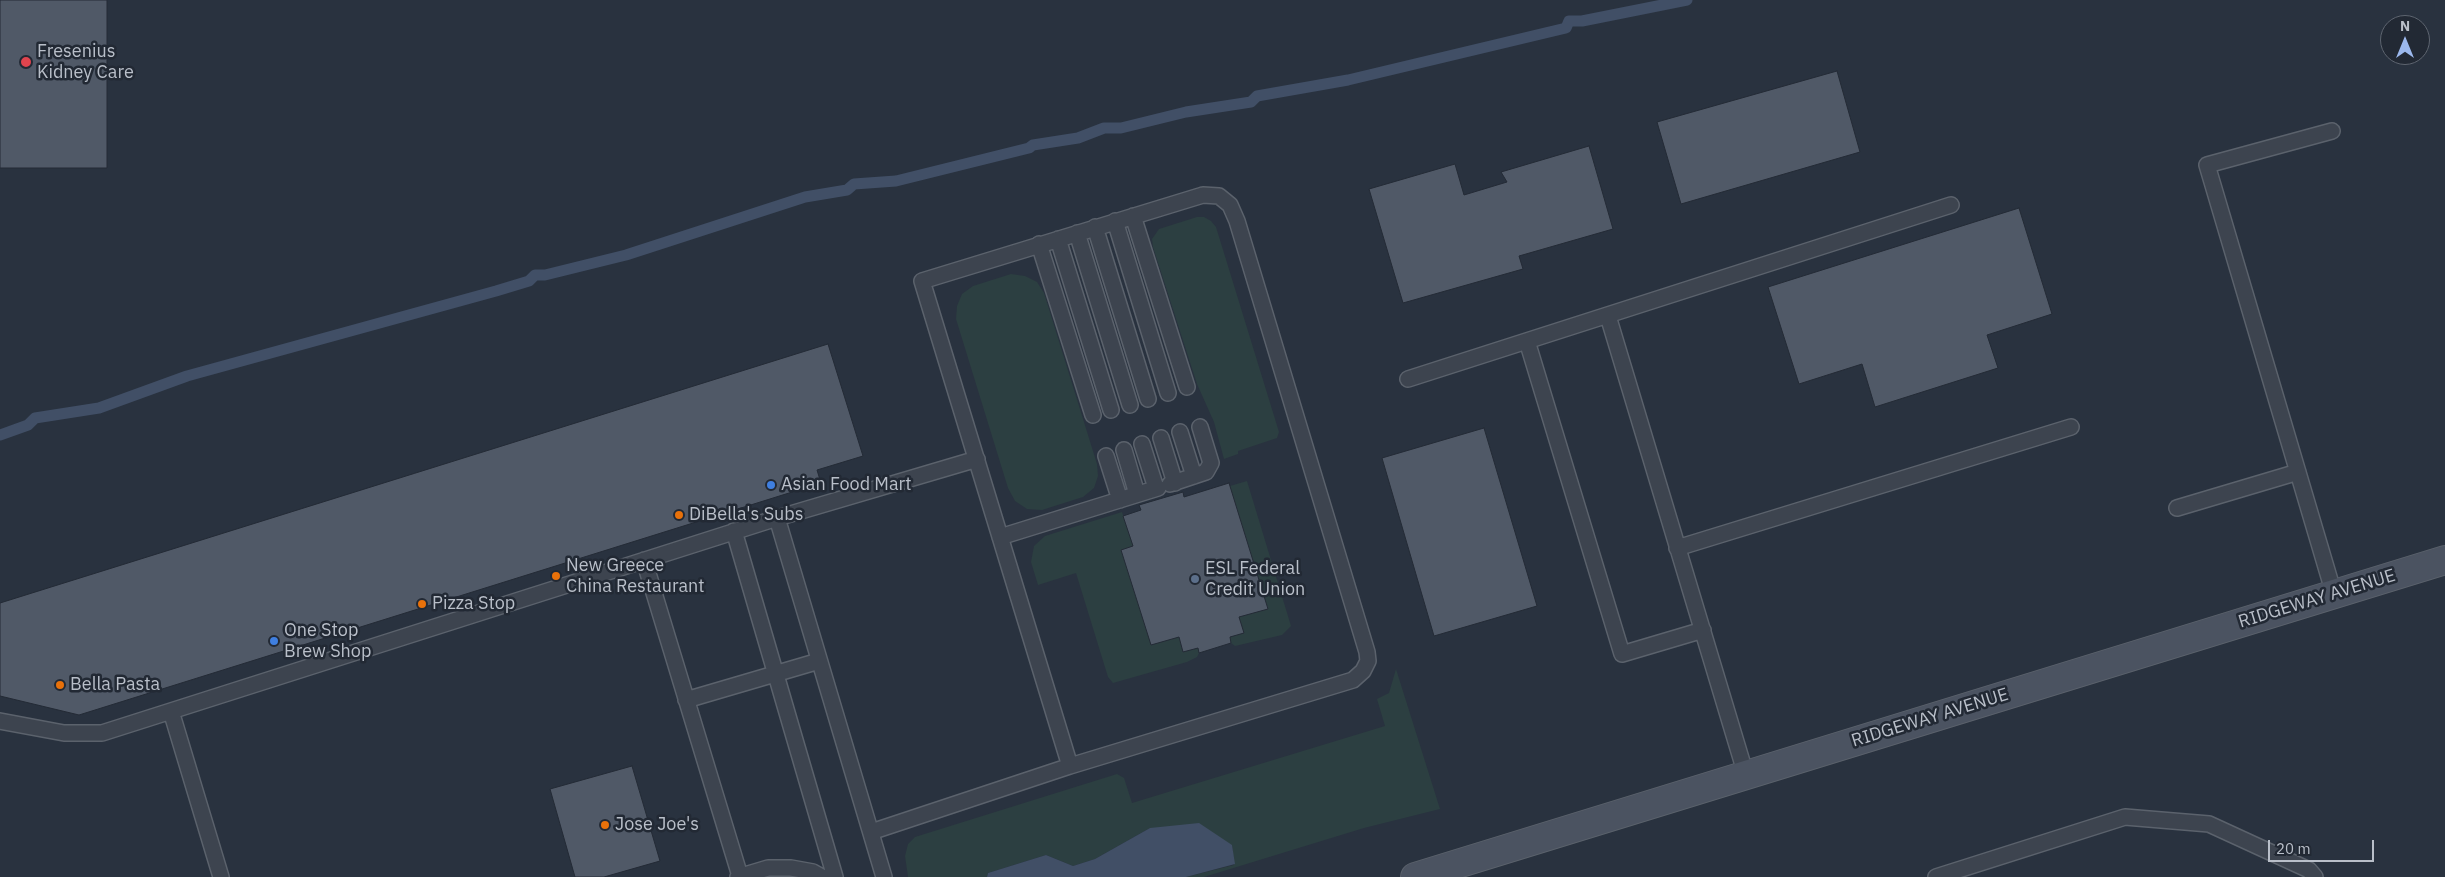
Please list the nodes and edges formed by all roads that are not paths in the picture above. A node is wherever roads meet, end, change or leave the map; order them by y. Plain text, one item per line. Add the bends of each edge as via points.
1 (2332, 131) dead end
2 (1952, 206) dead end
3 (1133, 216) junction
4 (1115, 222) junction
5 (1095, 227) junction
6 (1077, 233) junction
7 (1058, 239) junction
8 (1039, 244) junction
9 (1608, 316) junction
10 (1527, 341) junction
11 (1408, 379) dead end
12 (1187, 387) dead end
13 (1168, 393) dead end
14 (1148, 399) dead end
15 (1130, 405) dead end
16 (1111, 410) dead end
17 (1093, 415) dead end
18 (1200, 426) dead end
19 (2071, 426) dead end
20 (1180, 432) dead end
21 (1161, 438) dead end
22 (1142, 444) dead end
23 (1124, 450) dead end
24 (1106, 456) dead end
25 (977, 458) junction
26 (2298, 472) junction
27 (1194, 476) junction
28 (1165, 486) junction
29 (1138, 494) junction
30 (1120, 500) junction
31 (2177, 508) dead end
32 (777, 518) junction
33 (734, 531) junction
34 (1000, 537) junction
35 (1677, 548) junction
36 (644, 560) junction
37 (2445, 560) edge
38 (2334, 594) junction
39 (1702, 630) junction
40 (819, 661) junction
41 (775, 674) junction
42 (686, 700) junction
43 (171, 711) junction
44 (0, 721) edge
45 (1070, 766) junction
46 (1746, 775) junction
47 (871, 832) junction
48 (221, 877) edge
49 (739, 877) edge
50 (822, 877) edge
51 (835, 877) edge
52 (884, 877) edge
53 (1415, 877) edge
54 (1936, 877) edge
55 (2315, 877) edge

1 - 26 lane via 2207,165
2 - 9 lane
3 - 4 lane
3 - 12 lane
3 - 45 lane via 1202,195 1219,196 1230,205 1368,661 1353,680
4 - 5 lane
4 - 13 lane
5 - 6 lane
5 - 14 lane
6 - 7 lane
6 - 15 lane
7 - 8 lane
7 - 16 lane
8 - 17 lane
8 - 25 lane via 922,281
9 - 10 lane
9 - 35 lane
10 - 11 lane
10 - 39 lane via 1622,654
18 - 27 lane via 1211,463 1206,472
19 - 35 lane
20 - 27 lane
21 - 28 lane
22 - 28 lane
23 - 29 lane
24 - 30 lane
25 - 32 lane
25 - 34 lane
26 - 31 lane
26 - 38 lane
27 - 28 lane
28 - 29 lane
29 - 30 lane
30 - 34 lane
32 - 33 lane
32 - 40 lane
33 - 36 lane
33 - 41 lane
34 - 45 lane
35 - 39 lane
36 - 42 lane
36 - 43 lane
37 - 38 main road, RIDGEWAY AVENUE
38 - 46 main road, RIDGEWAY AVENUE
39 - 46 lane
40 - 41 lane
40 - 47 lane
41 - 42 lane
41 - 51 lane
42 - 49 lane
43 - 44 lane via 102,733 64,733
43 - 48 lane
45 - 47 lane
46 - 53 main road, RIDGEWAY AVENUE
47 - 52 lane
49 - 50 lane via 768,868 790,868
54 - 55 lane via 2125,817 2209,824 2309,870

